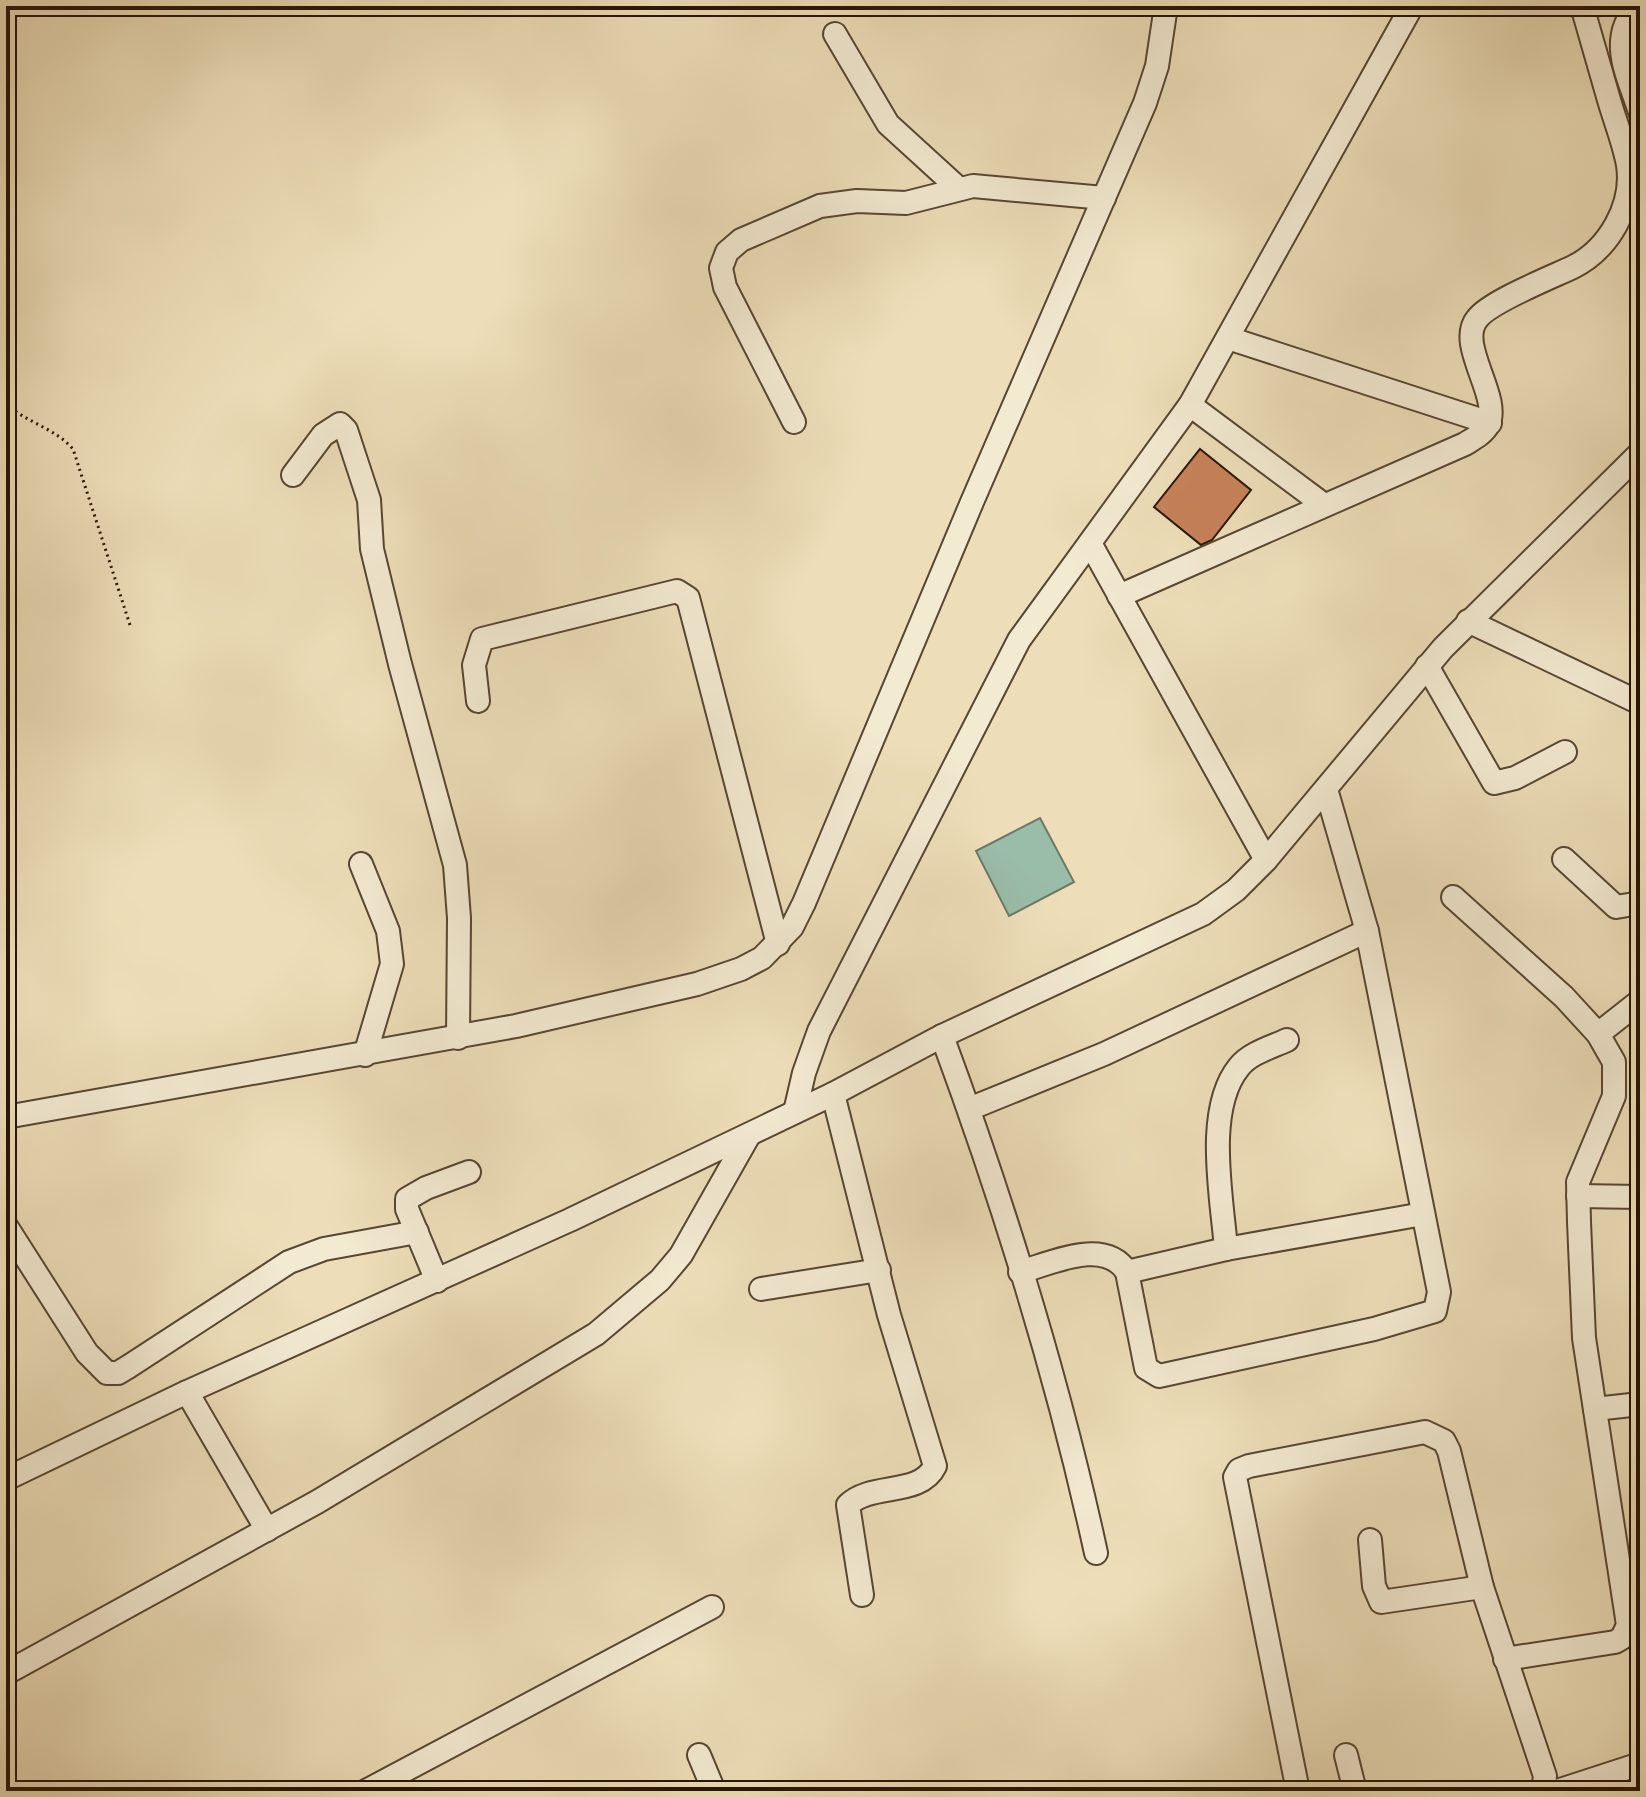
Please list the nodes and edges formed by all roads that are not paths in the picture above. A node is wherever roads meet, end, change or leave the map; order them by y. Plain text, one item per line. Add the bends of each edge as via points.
1 (1166, 6) edge
2 (1412, 6) edge
3 (1582, 6) edge
4 (1638, 6) edge
5 (835, 34) dead end
6 (1640, 112) edge
7 (957, 187) junction
8 (1104, 198) junction
9 (1228, 338) junction
10 (1190, 405) junction
11 (794, 422) dead end
12 (1490, 423) junction
13 (1638, 462) edge
14 (293, 475) dead end
15 (1324, 505) junction
16 (1090, 543) junction
17 (1119, 596) junction
18 (1468, 621) junction
19 (1427, 666) junction
20 (478, 701) dead end
21 (1640, 703) edge
22 (1565, 752) dead end
23 (1326, 789) junction
24 (1564, 859) dead end
25 (1266, 860) junction
26 (361, 864) dead end
27 (1453, 897) dead end
28 (1640, 903) edge
29 (1367, 931) junction
30 (778, 944) junction
31 (1640, 1001) edge
32 (1598, 1034) junction
33 (942, 1036) junction
34 (458, 1038) junction
35 (1287, 1040) dead end
36 (365, 1055) junction
37 (833, 1094) junction
38 (969, 1109) junction
39 (795, 1112) junction
40 (6, 1117) edge
41 (749, 1135) junction
42 (469, 1172) dead end
43 (1578, 1196) junction
44 (1640, 1197) edge
45 (1423, 1214) junction
46 (6, 1226) edge
47 (417, 1232) junction
48 (1226, 1249) junction
49 (879, 1270) junction
50 (1020, 1272) junction
51 (1127, 1272) junction
52 (437, 1281) junction
53 (761, 1289) dead end
54 (187, 1392) junction
55 (1640, 1404) edge
56 (1595, 1409) junction
57 (6, 1479) edge
58 (267, 1530) junction
59 (1370, 1540) dead end
60 (1096, 1553) dead end
61 (1482, 1587) junction
62 (1633, 1588) edge
63 (862, 1595) dead end
64 (712, 1607) dead end
65 (1505, 1659) junction
66 (10, 1671) dead end
67 (699, 1755) dead end
68 (1346, 1755) dead end
69 (1640, 1764) edge
70 (366, 1791) edge
71 (714, 1791) edge
72 (1298, 1791) edge
73 (1355, 1791) edge
74 (1543, 1791) edge
75 (1557, 1791) edge

1 - 8 street via 1157,66
2 - 9 street
3 - 12 street via 1628,165 1625,204 1598,250 1476,319 1474,349
4 - 6 street via 1620,37
5 - 7 street via 888,124
7 - 8 street
7 - 11 street via 906,203 820,206 741,240 727,252 721,268 725,287
8 - 30 street via 804,903
9 - 10 street
9 - 12 street
10 - 15 street
10 - 16 street
12 - 15 street via 1465,444
13 - 18 street
14 - 34 street via 329,428 340,424 346,430 369,500 372,549 455,865
15 - 17 street
16 - 17 street
16 - 39 street via 1019,640 993,686 819,1031
17 - 25 street
18 - 19 street
18 - 21 street
19 - 22 street via 1494,783
19 - 23 street
20 - 30 street via 474,665 482,639 677,591 688,598
23 - 25 street
23 - 29 street
24 - 28 street via 1611,904 1623,909
25 - 33 street via 1236,890 1177,928
26 - 36 street via 388,931 392,964
27 - 32 street
29 - 38 street via 1104,1054
29 - 45 street
30 - 34 street via 741,969 697,984
31 - 32 street
32 - 43 street via 1614,1062 1614,1096 1583,1165
33 - 37 street
33 - 38 street
34 - 36 street
35 - 48 street via 1240,1065 1223,1107 1218,1137
36 - 40 street
37 - 39 street
37 - 49 street
38 - 50 street
39 - 41 street
41 - 52 street
41 - 58 street via 681,1255 633,1304 596,1334 502,1393
42 - 47 street via 407,1199
43 - 44 street
43 - 56 street via 1582,1320
45 - 48 street
45 - 51 street via 1439,1292 1435,1311 1159,1376 1146,1368
46 - 47 street via 87,1353 107,1373 128,1367 289,1262 324,1249
47 - 52 street
48 - 51 street
49 - 53 street
49 - 63 street via 935,1466 921,1481 863,1494 848,1505
50 - 51 street via 1095,1254 1110,1254
50 - 60 street via 1062,1410
52 - 54 street
54 - 57 street
54 - 58 street
55 - 56 street
56 - 62 street
58 - 66 street
59 - 61 street via 1374,1586 1381,1602
61 - 65 street
61 - 72 street via 1449,1451 1435,1434 1359,1443 1239,1470 1236,1486
62 - 65 street via 1622,1638
64 - 70 street
65 - 74 street via 1545,1776
67 - 71 street
68 - 73 street
69 - 75 street

